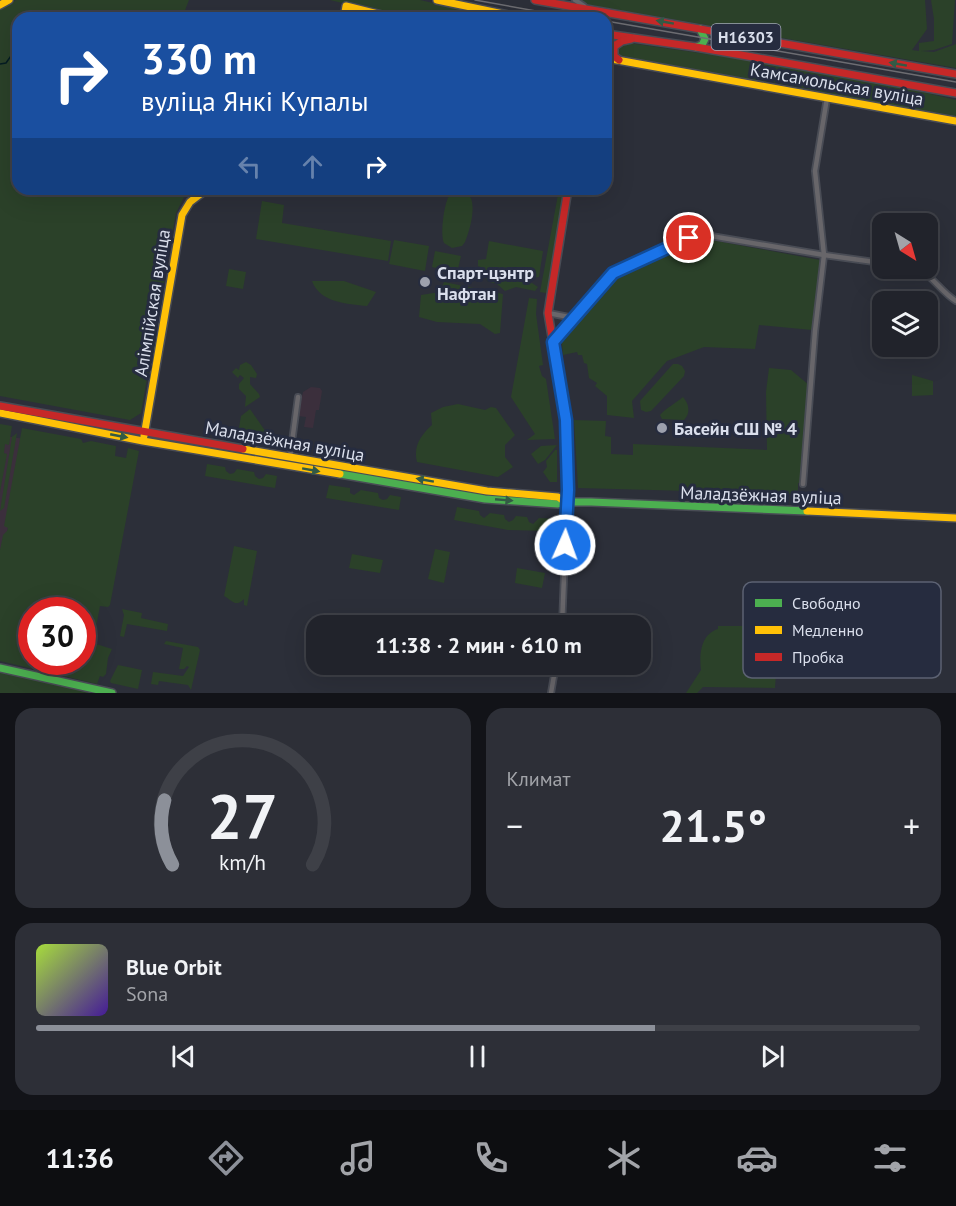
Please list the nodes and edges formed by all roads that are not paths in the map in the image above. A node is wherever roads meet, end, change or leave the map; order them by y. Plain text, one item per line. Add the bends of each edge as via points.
1 (9, 0) edge
2 (437, 0) edge
3 (476, 0) edge
4 (535, 0) edge
5 (564, 0) edge
6 (575, 0) edge
7 (555, 3) junction
8 (0, 5) edge
9 (481, 9) junction
10 (590, 9) junction
11 (345, 12) edge
12 (370, 12) edge
13 (495, 12) edge
14 (606, 12) edge
15 (612, 13) edge
16 (700, 29) junction
17 (612, 35) edge
18 (633, 38) junction
19 (614, 45) joint
20 (696, 47) junction
21 (612, 59) edge
22 (619, 60) junction
23 (956, 74) edge
24 (956, 93) edge
25 (827, 98) junction
26 (956, 121) edge
27 (199, 195) edge
28 (567, 195) edge
29 (824, 255) junction
30 (872, 262) edge
31 (933, 279) edge
32 (956, 301) edge
33 (548, 312) junction
34 (574, 318) junction
35 (553, 342) junction
36 (298, 397) dead end
37 (0, 406) edge
38 (0, 413) edge
39 (145, 432) junction
40 (143, 441) junction
41 (290, 456) junction
42 (289, 466) junction
43 (803, 484) dead end
44 (566, 502) junction
45 (956, 518) edge
46 (562, 615) edge
47 (0, 668) edge
48 (554, 675) edge
49 (112, 693) edge
50 (551, 693) edge

1 - 8 main road
2 - 9 main road
3 - 9 main road
4 - 7 main road, Камсамольская вуліца / Н16303
5 - 7 street
6 - 10 street
7 - 10 main road, Камсамольская вуліца / Н16303
9 - 13 main road
14 -> 10 main road, Камсамольская вуліца / Н16303
11 - 12 main road via 346,6
16 -> 15 main road, Камсамольская вуліца / Н16303
16 - 20 main road via 705,39
23 -> 16 main road, Камсамольская вуліца / Н16303
17 - 18 main road, Камсамольская вуліца / Н16303
18 - 19 main road
18 - 20 main road, Камсамольская вуліца / Н16303
19 - 22 main road via 614,56
20 - 24 main road, Камсамольская вуліца / Н16303
21 - 22 main road, Камсамольская вуліца
22 - 25 main road, Камсамольская вуліца
25 - 26 main road, Камсамольская вуліца
25 - 29 street via 815,171
27 - 39 main road, Алімпійская вуліца via 182,215
28 - 33 main road
29 - 30 street
29 - 34 street via 711,236 691,237 619,269
29 - 43 street
31 - 32 street
33 - 34 street
33 - 35 main road
34 - 35 street
35 - 44 main road via 566,420
36 - 41 street
37 - 39 main road, Маладзёжная вуліца
38 -> 40 main road, Маладзёжная вуліца
39 - 40 main road, Алімпійская вуліца
39 - 41 main road, Маладзёжная вуліца
40 - 42 main road, Маладзёжная вуліца
41 - 42 street
44 -> 41 main road, Маладзёжная вуліца via 558,497 487,491
42 -> 44 main road, Маладзёжная вуліца via 485,499
44 - 45 main road, Маладзёжная вуліца
44 - 46 street
47 - 49 main road
48 - 50 street

